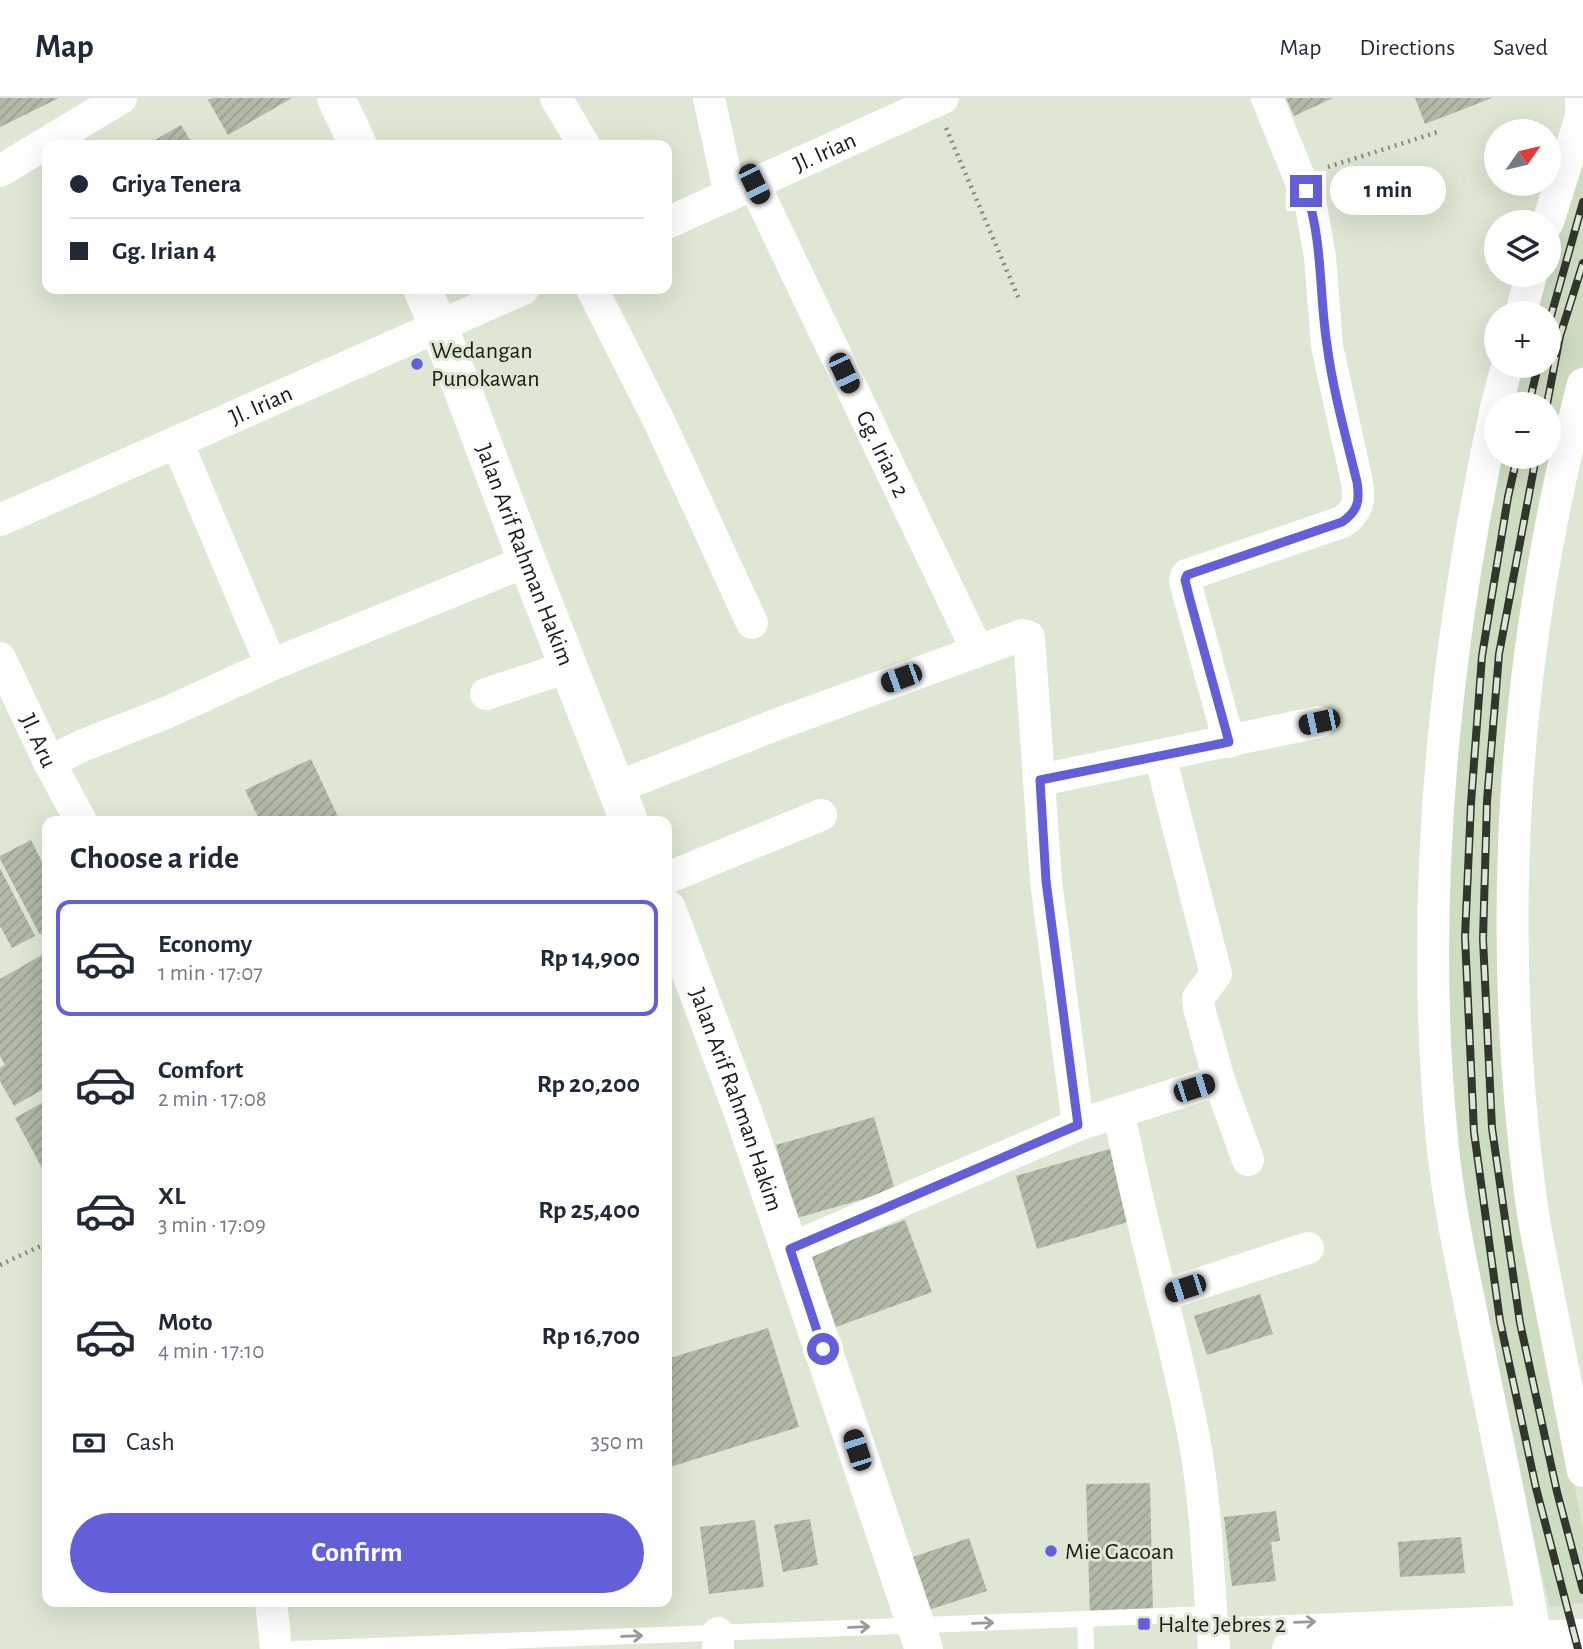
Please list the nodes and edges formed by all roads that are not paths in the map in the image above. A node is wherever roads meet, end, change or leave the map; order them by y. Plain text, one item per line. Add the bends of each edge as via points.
1 (121, 98) edge
2 (336, 98) edge
3 (556, 98) edge
4 (709, 98) edge
5 (1267, 98) edge
6 (1581, 98) edge
7 (939, 100) edge
8 (886, 110) edge
9 (52, 140) edge
10 (356, 140) edge
11 (581, 140) edge
12 (42, 146) edge
13 (0, 172) edge
14 (742, 189) junction
15 (1552, 210) edge
16 (672, 221) edge
17 (424, 294) edge
18 (512, 294) edge
19 (595, 294) edge
20 (439, 327) junction
21 (1583, 384) edge
22 (177, 442) junction
23 (1484, 467) edge
24 (0, 520) edge
25 (527, 561) junction
26 (752, 623) dead end
27 (977, 650) junction
28 (1, 665) edge
29 (271, 665) junction
30 (568, 667) junction
31 (486, 694) dead end
32 (1319, 722) dead end
33 (1229, 742) junction
34 (1160, 756) junction
35 (49, 762) junction
36 (1040, 780) junction
37 (622, 804) edge
38 (821, 815) dead end
39 (78, 816) edge
40 (672, 876) edge
41 (672, 937) edge
42 (678, 970) edge
43 (1219, 1080) junction
44 (1119, 1112) junction
45 (1078, 1125) junction
46 (1248, 1160) dead end
47 (1308, 1248) dead end
48 (790, 1249) junction
49 (1161, 1296) junction
50 (1583, 1471) edge
51 (272, 1607) edge
52 (1085, 1619) junction
53 (1534, 1627) junction
54 (1213, 1629) edge
55 (919, 1637) edge
56 (1369, 1638) edge
57 (1583, 1638) edge
58 (718, 1641) edge
59 (488, 1645) edge
60 (276, 1649) edge
61 (295, 1649) edge
62 (1086, 1649) edge
63 (1291, 1649) edge

1 - 9 street
2 - 10 main road
3 - 11 street
4 - 14 street, Gg. Irian 2
5 - 33 street via 1311,206 1331,370 1359,503 1342,522 1187,575
6 - 15 street via 1581,117
7 - 8 street, Jl. Irian
8 - 14 street, Jl. Irian
12 - 13 street
14 - 16 street, Jl. Irian
14 - 27 street, Gg. Irian 2
17 - 20 main road, Jalan Arif Rahman Hakim
18 - 20 street, Jl. Irian
19 - 26 street
20 - 22 street, Jl. Irian
20 - 25 main road, Jalan Arif Rahman Hakim
21 - 50 street via 1548,538 1524,694 1511,936 1531,1202
22 - 24 street, Jl. Irian
22 - 29 street
23 - 53 street via 1458,607 1444,722 1433,893 1434,1005 1443,1142 1460,1252
25 - 29 street
25 - 30 main road, Jalan Arif Rahman Hakim
27 - 36 street via 1018,636 1030,637
27 - 37 street via 775,725
28 - 35 street, Jl. Aru
29 - 35 street
30 - 31 street
30 - 37 main road, Jalan Arif Rahman Hakim
32 - 33 street
33 - 34 street
34 - 36 street
34 - 43 street via 1216,974 1198,1001
35 - 39 street, Jl. Aru
36 - 45 street via 1046,881
38 - 40 street
41 - 42 main road, Jalan Arif Rahman Hakim
42 - 48 main road, Jalan Arif Rahman Hakim via 746,1118
43 - 44 street
43 - 46 street
44 - 45 street
44 - 49 street
45 - 48 street
47 - 49 street
48 - 55 main road, Jalan Arif Rahman Hakim
49 - 54 street via 1194,1439
51 - 60 street
52 - 54 lane
55 -> 52 lane
52 - 62 lane
53 - 56 main road
53 - 57 main road
54 -> 56 lane
58 -> 55 lane
56 - 63 main road
59 -> 58 lane
59 - 61 lane

